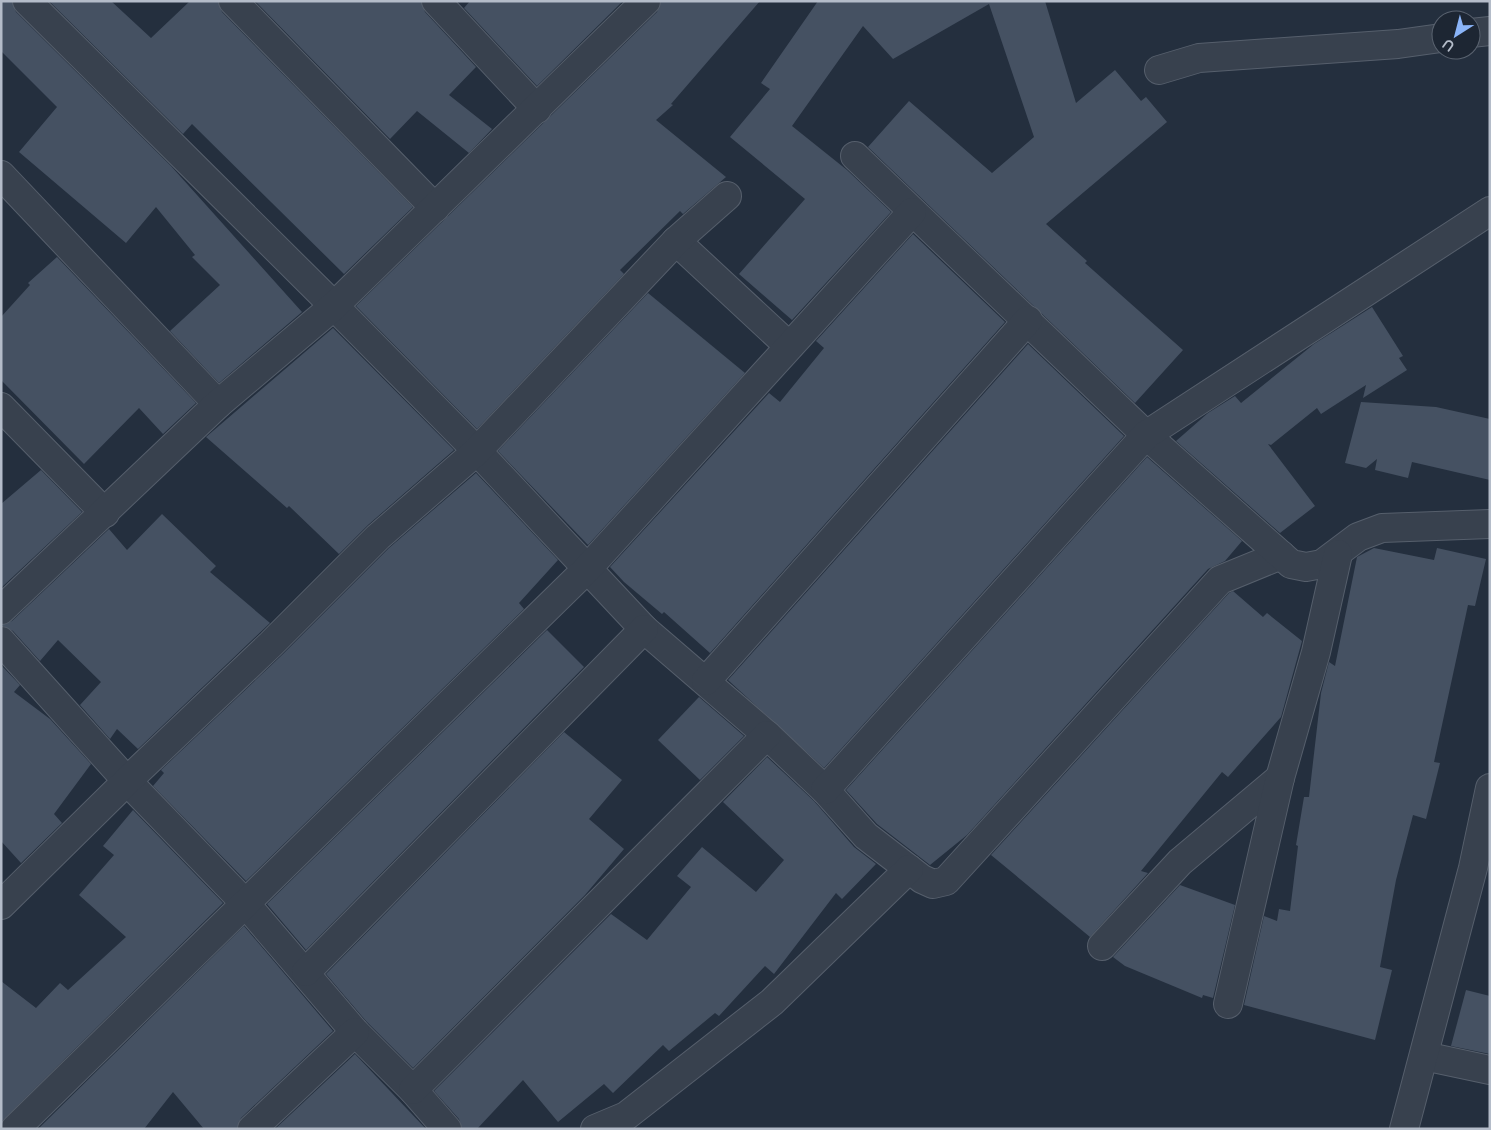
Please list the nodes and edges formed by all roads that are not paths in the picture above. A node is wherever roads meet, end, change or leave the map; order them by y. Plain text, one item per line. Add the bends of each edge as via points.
1 (27, 1) edge
2 (234, 1) edge
3 (436, 1) edge
4 (646, 1) edge
5 (1431, 39) edge
6 (1159, 70) dead end
7 (537, 110) junction
8 (855, 156) dead end
9 (1, 175) edge
10 (727, 196) dead end
11 (435, 208) junction
12 (1490, 211) edge
13 (912, 212) junction
14 (676, 241) junction
15 (334, 306) junction
16 (1028, 320) junction
17 (789, 346) junction
18 (218, 404) junction
19 (1, 407) edge
20 (1146, 434) junction
21 (477, 451) junction
22 (105, 512) junction
23 (1490, 524) edge
24 (1338, 554) junction
25 (1281, 555) junction
26 (587, 569) junction
27 (1, 610) edge
28 (644, 629) junction
29 (1, 641) edge
30 (706, 681) junction
31 (767, 735) junction
32 (1280, 778) junction
33 (127, 780) junction
34 (1490, 788) edge
35 (825, 790) junction
36 (909, 869) junction
37 (5, 893) edge
38 (245, 903) junction
39 (1102, 946) dead end
40 (306, 972) junction
41 (1228, 1004) dead end
42 (355, 1032) junction
43 (1424, 1056) junction
44 (1490, 1070) edge
45 (413, 1090) junction
46 (15, 1129) edge
47 (252, 1129) edge
48 (447, 1129) edge
49 (595, 1129) edge
50 (1404, 1129) edge

1 - 15 street
2 - 11 street
3 - 7 street
4 - 7 street
5 - 6 street via 1199,58
7 - 11 street
8 - 13 street
9 - 18 street
10 - 14 street
11 - 15 street
12 - 20 street
13 - 16 street
13 - 17 street
14 - 17 street
14 - 21 street
15 - 18 street
15 - 21 street
16 - 20 street
16 - 30 street
17 - 26 street
18 - 22 street
19 - 22 street
20 - 25 street
20 - 35 street
21 - 26 street
21 - 33 street via 378,537
22 - 27 street
23 - 24 street via 1382,528 1358,537
24 - 25 street via 1322,564 1306,567 1291,564
24 - 32 street via 1316,652
25 - 36 street via 1220,580 946,881 933,884
26 - 28 street
26 - 38 street
28 - 30 street
28 - 40 street
29 - 33 street
30 - 31 street
31 - 35 street
31 - 45 street
32 - 39 street via 1180,862
32 - 41 street
33 - 37 street
33 - 38 street
34 - 43 street via 1473,868
35 - 36 street via 866,836
36 - 49 street via 772,1002 626,1116
38 - 40 street
38 - 46 street
40 - 42 street
42 - 45 street
42 - 47 street
43 - 44 street
43 - 50 street
45 - 48 street

